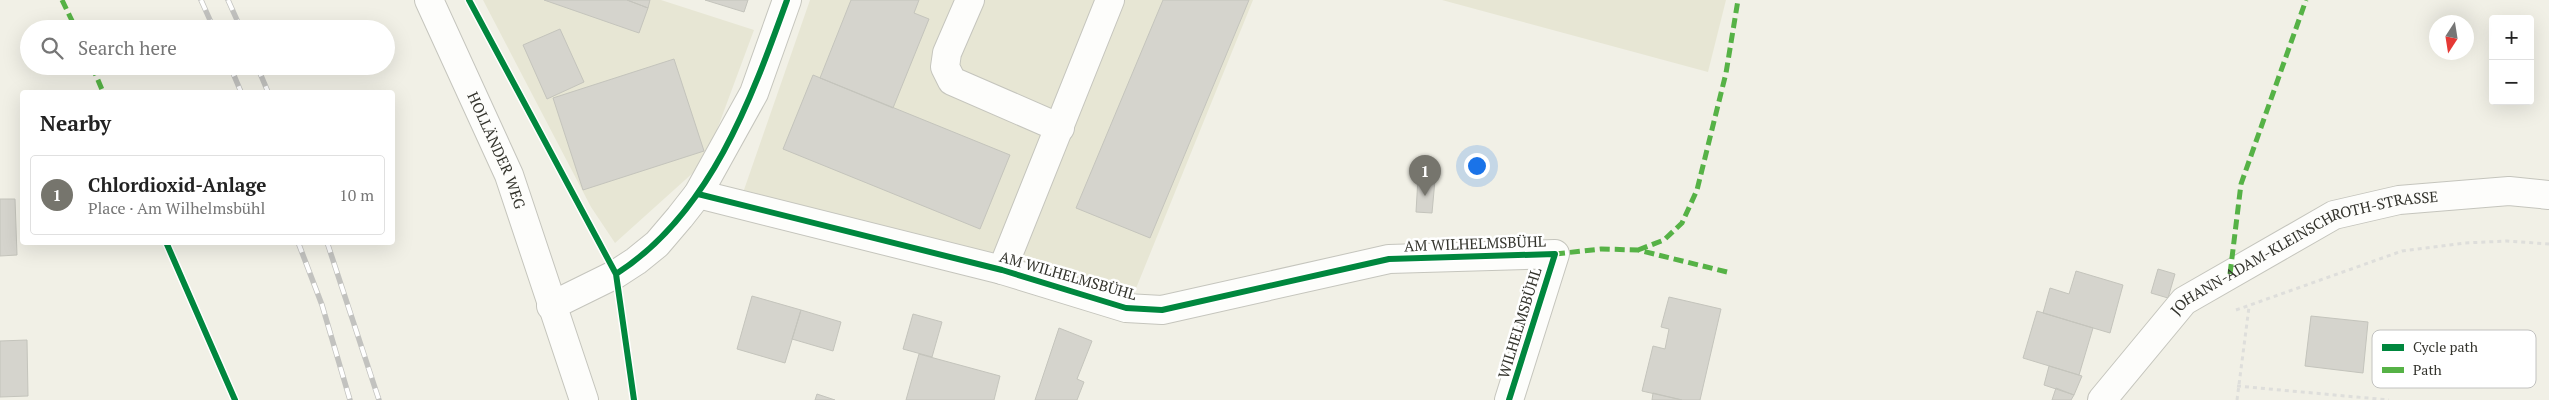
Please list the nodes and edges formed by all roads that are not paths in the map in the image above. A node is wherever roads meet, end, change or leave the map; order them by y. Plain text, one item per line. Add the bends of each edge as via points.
1 (429, 0) edge
2 (787, 0) edge
3 (970, 0) edge
4 (1110, 0) edge
5 (1060, 128) junction
6 (698, 194) junction
7 (2549, 196) edge
8 (1555, 254) joint
9 (1002, 270) junction
10 (551, 306) junction
11 (584, 400) edge
12 (1510, 400) edge
13 (2102, 400) edge

1 - 10 street, HOLLÄNDER WEG via 509,174
2 - 6 street via 754,93
3 - 5 street via 947,53 945,67 952,81
4 - 5 street
5 - 9 street
6 - 9 street, AM WILHELMSBÜHL
6 - 10 street via 657,244 636,261
7 - 13 street, JOHANN-ADAM-KLEINSCHROTH-STRASSE via 2509,191 2399,200 2334,214 2184,301
8 - 9 street, AM WILHELMSBÜHL via 1389,259 1162,310 1126,308
8 - 12 street, WILHELMSBÜHL
10 - 11 street, HOLLÄNDER WEG

